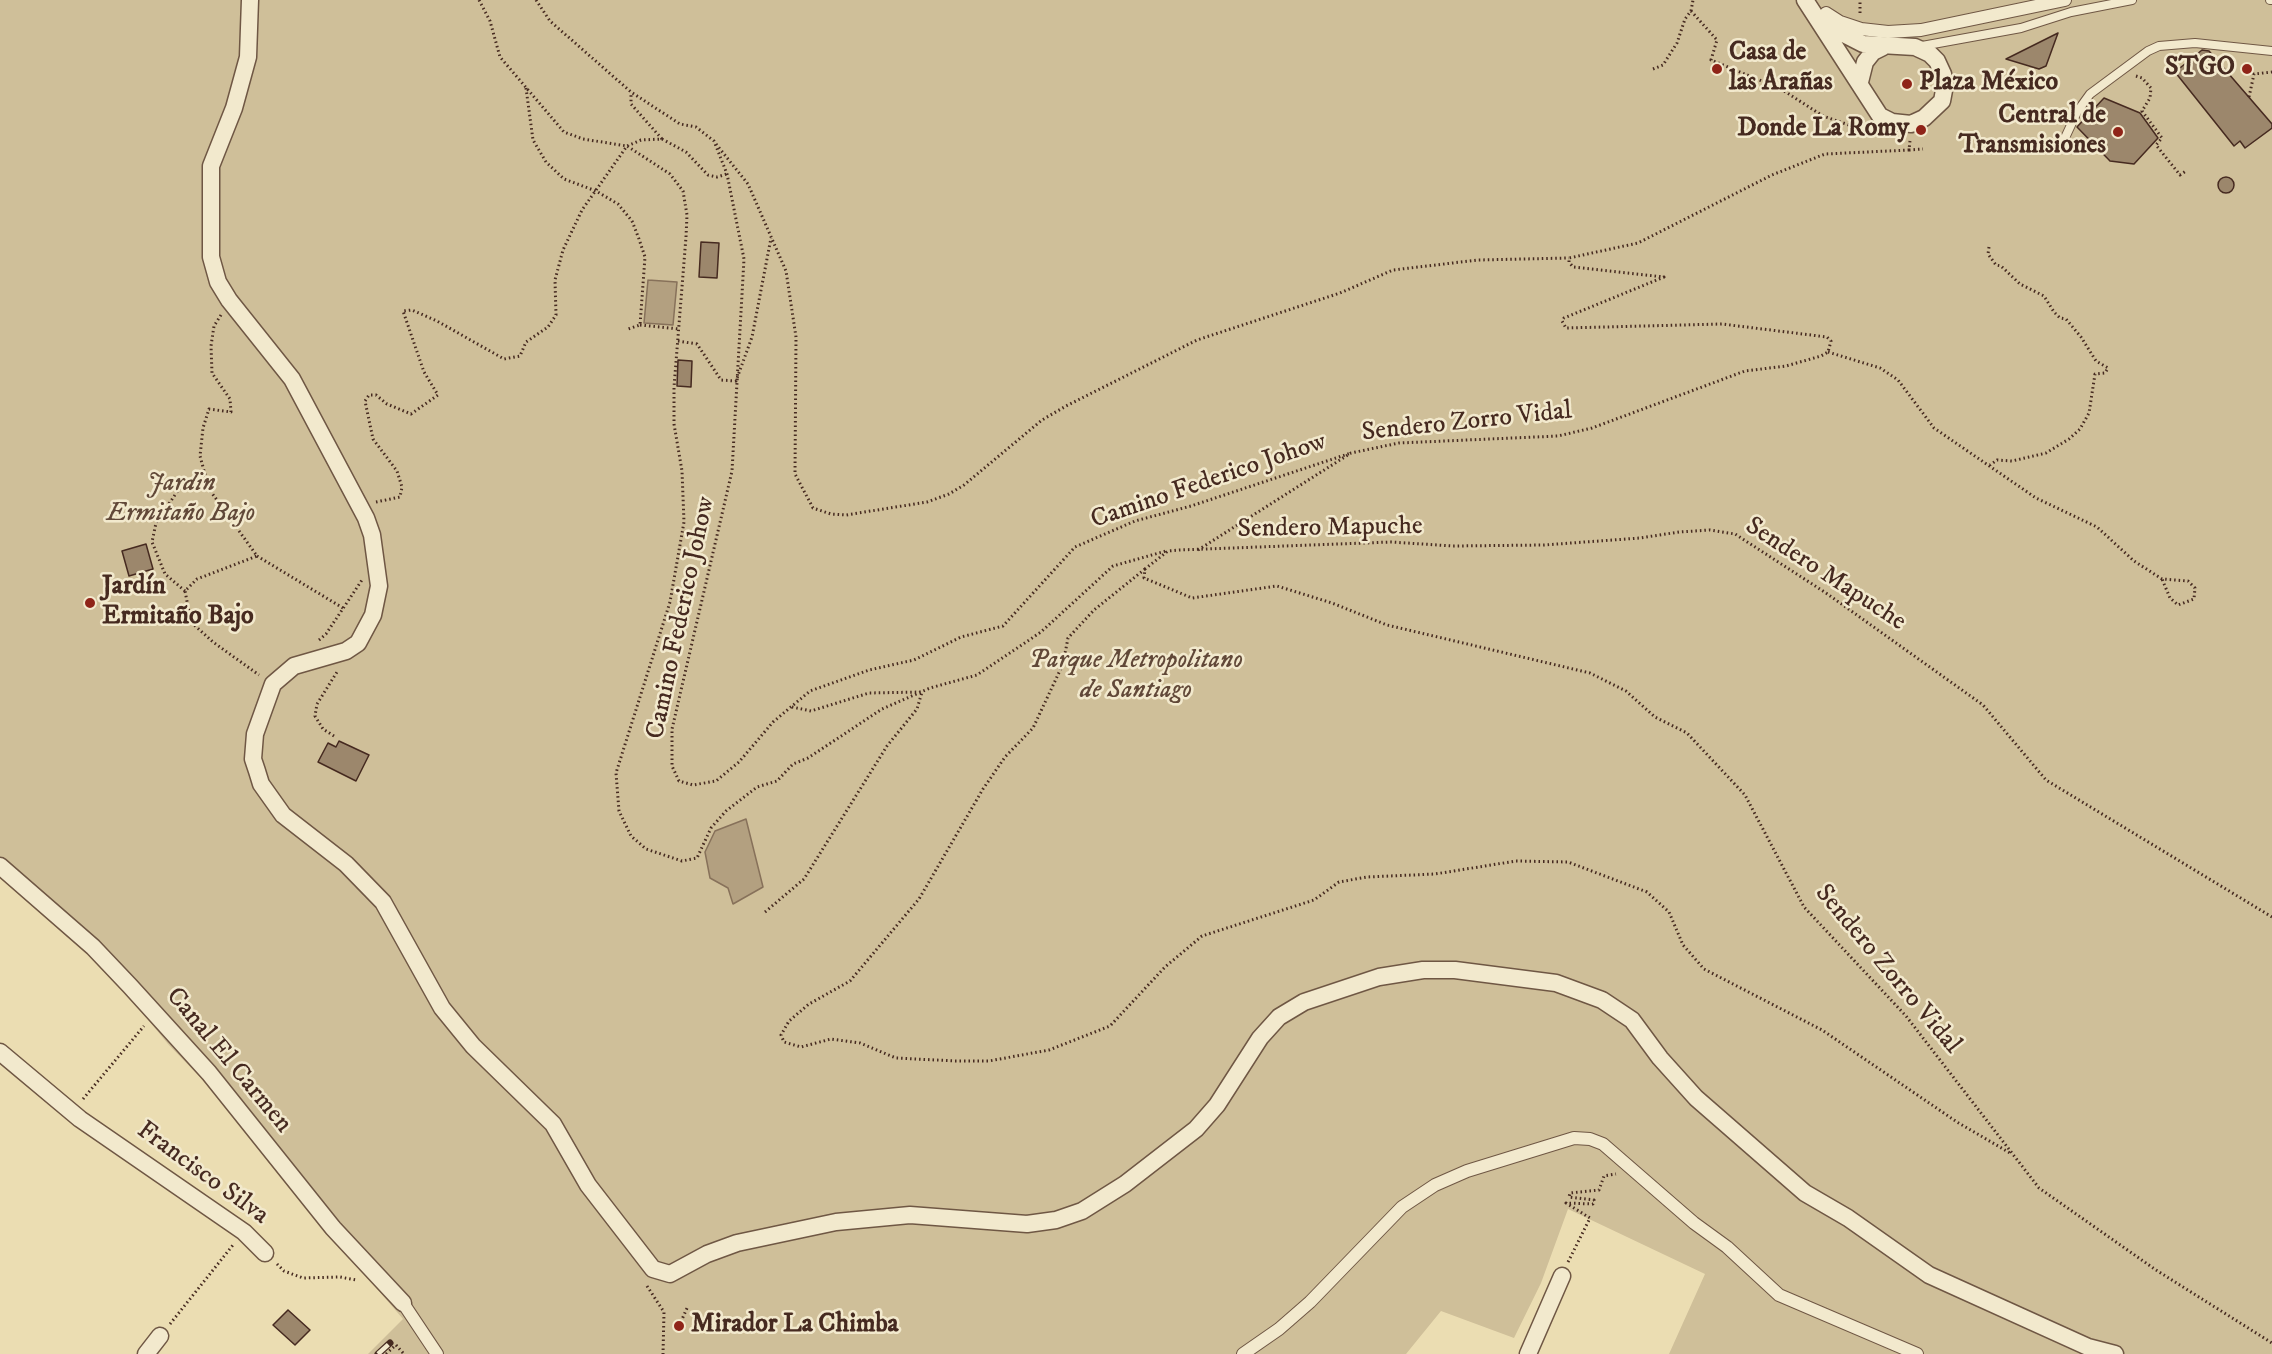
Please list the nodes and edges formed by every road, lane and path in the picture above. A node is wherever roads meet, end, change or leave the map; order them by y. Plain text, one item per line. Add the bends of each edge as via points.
1 (250, 0) edge
2 (479, 0) edge
3 (536, 0) edge
4 (1693, 0) edge
5 (1806, 0) edge
6 (1860, 0) edge
7 (2065, 0) edge
8 (2132, 0) edge
9 (1860, 7) dead end
10 (1691, 11) junction
11 (1824, 18) junction
12 (1883, 47) junction
13 (1916, 47) junction
14 (2272, 51) edge
15 (1653, 69) dead end
16 (2272, 72) edge
17 (2126, 80) dead end
18 (1860, 82) junction
19 (526, 87) junction
20 (631, 92) junction
21 (2249, 97) dead end
22 (1880, 116) junction
23 (1911, 124) junction
24 (662, 139) junction
25 (714, 141) junction
26 (2083, 144) dead end
27 (627, 146) junction
28 (1923, 149) dead end
29 (1909, 150) junction
30 (2186, 171) dead end
31 (727, 174) junction
32 (596, 191) junction
33 (772, 236) junction
34 (1989, 247) dead end
35 (1569, 258) junction
36 (229, 300) junction
37 (640, 325) junction
38 (628, 329) dead end
39 (679, 329) junction
40 (678, 341) junction
41 (1828, 352) junction
42 (736, 381) junction
43 (1351, 453) junction
44 (1990, 465) junction
45 (206, 477) junction
46 (359, 505) junction
47 (1168, 551) junction
48 (1197, 551) junction
49 (257, 556) junction
50 (1144, 569) junction
51 (365, 574) dead end
52 (2162, 579) junction
53 (185, 591) junction
54 (343, 608) junction
55 (310, 646) dead end
56 (340, 669) dead end
57 (273, 684) junction
58 (922, 692) junction
59 (790, 707) junction
60 (334, 736) dead end
61 (0, 866) edge
62 (765, 912) dead end
63 (2272, 916) edge
64 (155, 1014) junction
65 (0, 1052) edge
66 (72, 1112) junction
67 (2014, 1155) junction
68 (1636, 1171) junction
69 (244, 1232) junction
70 (265, 1253) joint
71 (1562, 1276) joint
72 (641, 1278) dead end
73 (364, 1282) dead end
74 (403, 1303) joint
75 (688, 1306) dead end
76 (680, 1326) dead end
77 (160, 1336) joint
78 (2272, 1343) edge
79 (146, 1354) edge
80 (386, 1354) edge
81 (404, 1354) edge
82 (437, 1354) edge
83 (663, 1354) edge
84 (1243, 1354) edge
85 (1528, 1354) edge
86 (1917, 1354) edge
87 (2115, 1354) edge

1 - 36 street via 248,57 234,108 211,166 211,257 218,282
2 - 19 path via 490,21 500,57
3 - 20 path via 550,21
4 - 10 path
5 - 11 street
6 - 9 path
7 - 11 street via 1899,32 1861,29
8 - 13 lane via 2071,12 2011,31
10 - 15 path via 1677,43 1663,64
10 - 22 path via 1718,40 1711,60 1849,125
11 - 12 street via 1863,44
11 - 18 street
12 - 13 street
12 - 18 street via 1864,62
13 - 23 street via 1937,61 1945,85 1942,101 1935,110
14 - 26 lane via 2195,43 2159,46 2148,51 2090,94 2077,112 2064,140 2073,147
16 - 21 path via 2254,74
17 - 30 path via 2137,75 2151,88 2142,111 2162,138 2156,145 2180,175
18 - 22 street
19 - 27 path via 564,132
19 - 32 path via 533,140 546,162 564,179
20 - 24 path via 631,104
20 - 25 path
22 - 23 street
23 - 29 path
24 - 27 path via 641,140
24 - 31 path via 686,152 708,175
25 - 31 path, Camino Federico Johow
25 - 33 path via 748,184
27 - 32 path
27 - 39 path via 670,174 683,191 687,215
28 - 29 path
29 - 35 path via 1825,154 1772,175 1638,243
31 - 42 path, Camino Federico Johow via 744,258
32 - 37 path via 618,204 632,221 645,257
32 - 46 path via 563,250 555,280 556,315 548,327 526,342 520,356 504,359 436,321 412,310 403,311 424,372 438,395 411,414 369,395 365,401 374,440 397,471 402,487 400,497
33 - 35 path via 786,271 796,337 795,474 813,508 846,515 927,502 950,494 1065,406 1197,340 1340,293 1393,270 1478,260
33 - 42 path via 752,337
34 - 44 path via 1988,254 1996,265 2044,296 2054,312 2066,319 2081,337 2096,361 2108,368 2105,373 2095,374 2089,413 2069,439 2046,453 2012,461 1997,460
35 - 41 path via 1573,267 1664,278 1564,318 1566,328 1722,324 1827,337 1831,341
36 - 45 path via 214,326 211,346 212,373 231,399 231,412 209,409 200,456
36 - 46 street via 292,379
37 - 38 path
37 - 39 path
39 - 40 path
40 - 42 path via 697,344 721,380
40 - 58 path via 674,424 682,471 684,522 670,602 616,773 619,811 631,836 646,849 671,859 697,858 711,828 757,787 777,781 793,764 882,709
41 - 43 path, Sendero Zorro Vidal via 1786,366 1745,371 1592,428 1558,436 1399,443
41 - 44 path via 1880,368 1898,380 1934,428
42 - 59 path, Camino Federico Johow via 732,471 672,729 672,766 679,781 693,785 716,781
43 - 48 path, Sendero Zorro Vidal
43 - 59 path, Camino Federico Johow via 1135,521 1075,547 1003,626 961,637 914,660 830,683 810,691
44 - 52 path via 2036,498 2097,527 2134,561
45 - 49 path via 209,489
45 - 53 path via 179,489 156,523 152,542 165,574
46 - 57 street via 372,535 379,579 367,630 346,651 294,666
47 - 48 path
47 - 50 path
47 - 58 path via 1113,566 1041,632 976,675
48 - 63 path, Sendero Mapuche via 1391,542 1544,545 1710,530 1735,534 1826,593 1983,705 2046,780
49 - 53 path via 197,579
49 - 54 path
50 - 67 path, Sendero Zorro Vidal via 1144,578 1192,598 1277,586 1387,625 1590,673 1626,691 1655,717 1687,733 1744,795 1804,907 1906,1016
50 - 67 path via 1068,638 1063,664 1033,728 1005,757 989,781 919,899 850,981 809,1004 789,1021 781,1035 784,1042 801,1047 831,1039 860,1043 896,1058 956,1061 989,1061 1049,1050 1110,1026 1165,967 1202,936 1314,900 1339,882 1435,874 1516,861 1568,862 1647,891 1669,912 1683,945 1704,969 1822,1030 1957,1122
51 - 54 path
52 - 52 path via 2188,581 2195,588 2194,599 2178,605 2170,598
53 - 57 path via 191,621 213,642
54 - 55 path via 326,634
56 - 60 path via 317,704 315,716 323,729
57 - 87 street via 255,734 253,759 261,784 284,814 346,864 383,902 442,1008 472,1046 553,1124 606,1211 644,1260 663,1273 678,1271 698,1258 737,1243 836,1222 909,1215 1027,1224 1082,1211 1125,1184 1196,1128 1217,1105 1260,1038 1279,1017 1304,1002 1379,977 1455,970 1556,983 1602,1000 1632,1020 1696,1098 1805,1193 1929,1275 2088,1347
58 - 59 path via 868,693 811,711
58 - 62 path via 917,709 887,746 804,879
61 - 64 street, Canal El Carmen via 93,947
64 - 66 path
64 - 74 street, Canal El Carmen via 209,1073 333,1228
65 - 66 street, Francisco Silva
66 - 69 street, Francisco Silva
67 - 78 path, Sendero Zorro Vidal via 2039,1188 2156,1270
68 - 71 path via 1604,1176 1599,1190 1570,1193 1569,1197 1594,1200 1593,1204 1566,1203 1590,1218
68 - 84 street via 1604,1144 1590,1138 1574,1138 1467,1171 1435,1185 1402,1207 1310,1302
68 - 86 street via 1779,1294
69 - 70 street, Francisco Silva
69 - 77 path
70 - 73 path, Francisco Silva via 284,1271 303,1278 340,1277
71 - 85 street
72 - 83 path via 664,1312
74 - 82 street
75 - 76 path
77 - 79 street
80 - 81 path via 396,1345

